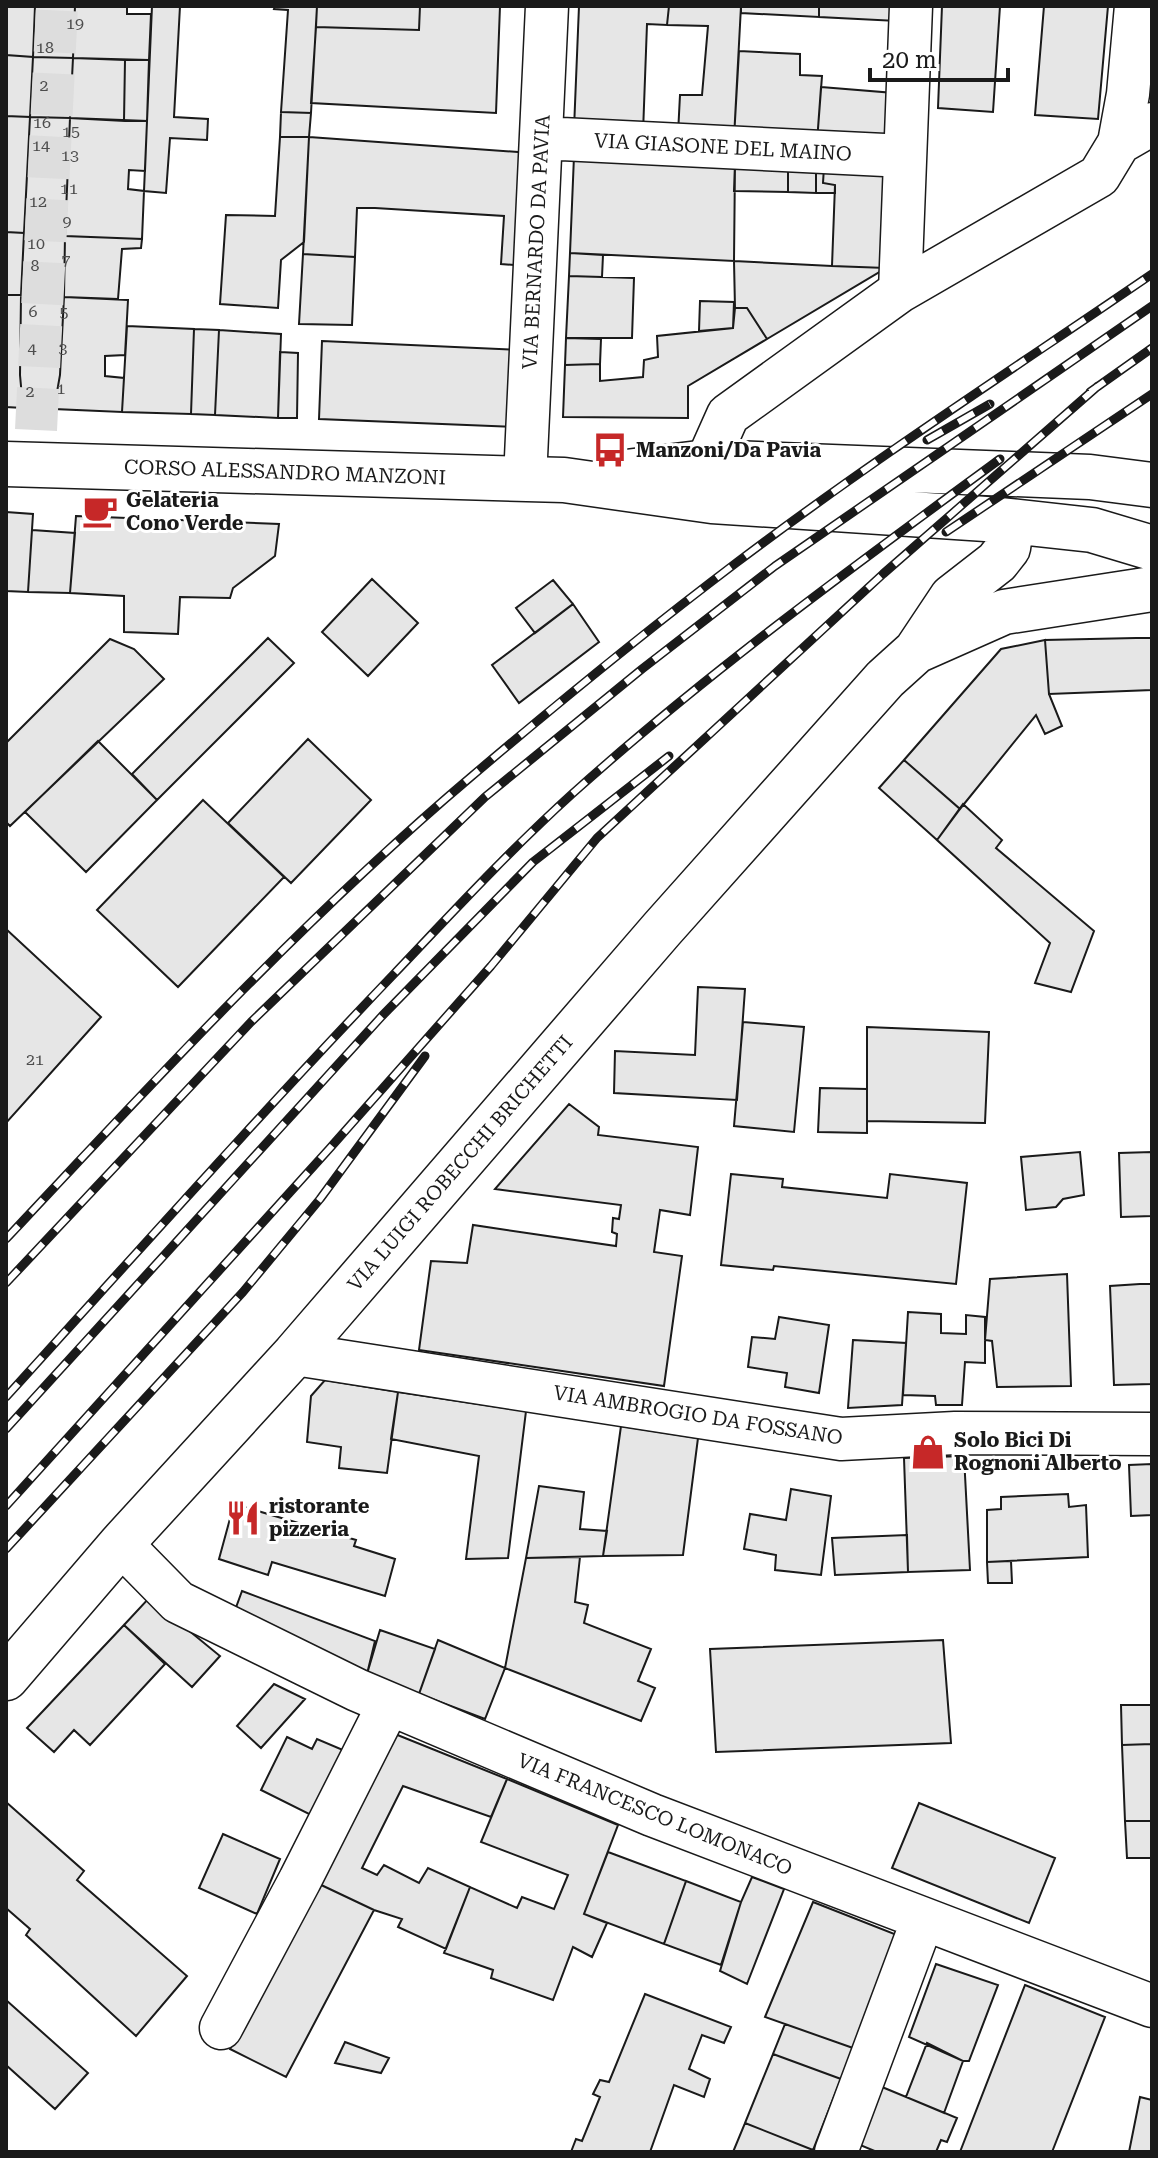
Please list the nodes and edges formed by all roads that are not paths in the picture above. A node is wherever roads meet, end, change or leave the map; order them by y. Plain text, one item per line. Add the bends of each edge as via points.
1 (547, 6) edge
2 (911, 6) edge
3 (1136, 6) edge
4 (1135, 134) edge
5 (541, 138) junction
6 (905, 156) junction
7 (900, 291) junction
8 (6, 464) edge
9 (545, 479) junction
10 (710, 481) junction
11 (1152, 485) edge
12 (1152, 510) edge
13 (1092, 530) junction
14 (999, 541) junction
15 (1152, 548) edge
16 (1152, 589) edge
17 (916, 651) junction
18 (295, 1354) junction
19 (1152, 1434) edge
20 (121, 1544) junction
21 (6, 1678) edge
22 (389, 1704) junction
23 (923, 1919) junction
24 (1152, 2006) edge
25 (221, 2028) dead end
26 (836, 2152) edge

1 - 5 street, VIA BERNARDO DA PAVIA
2 - 6 street
3 - 4 street via 1128,94
4 - 7 street via 1099,176
5 - 6 street, VIA GIASONE DEL MAINO
5 - 9 street, VIA BERNARDO DA PAVIA
6 - 7 street
7 - 10 street via 728,415
8 - 9 street, CORSO ALESSANDRO MANZONI
9 - 10 street, CORSO ALESSANDRO MANZONI
10 - 11 street, CORSO ALESSANDRO MANZONI via 1090,477
10 - 14 street, CORSO ALESSANDRO MANZONI
12 - 13 street
13 - 14 street, CORSO ALESSANDRO MANZONI
13 - 15 street
14 - 17 street, VIA LUIGI ROBECCHI BRICHETTI
16 - 17 street, VIA LUIGI ROBECCHI BRICHETTI via 1004,612
17 - 18 street, VIA LUIGI ROBECCHI BRICHETTI via 662,929
18 - 19 street, VIA AMBROGIO DA FOSSANO via 841,1439 955,1433
18 - 20 street, VIA LUIGI ROBECCHI BRICHETTI
20 - 21 street, VIA LUIGI ROBECCHI BRICHETTI
20 - 22 street, VIA FRANCESCO LOMONACO via 178,1602
22 - 23 street, VIA FRANCESCO LOMONACO via 652,1815
22 - 25 street
23 - 24 street, VIA FRANCESCO LOMONACO
23 - 26 street

